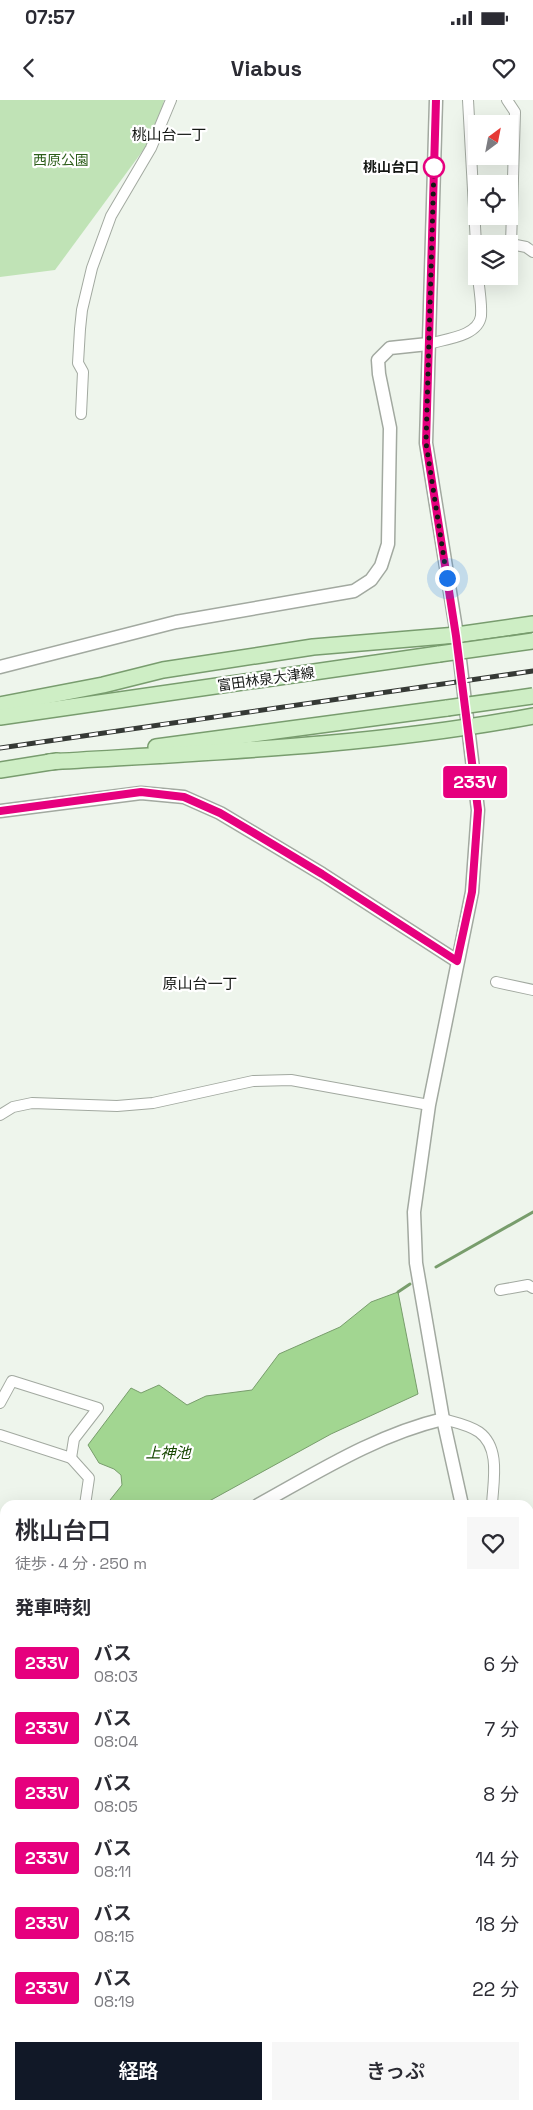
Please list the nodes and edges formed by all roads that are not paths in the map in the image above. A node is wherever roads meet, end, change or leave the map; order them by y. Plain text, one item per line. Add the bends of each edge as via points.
1 (171, 100) edge
2 (436, 100) edge
3 (468, 100) edge
4 (508, 100) edge
5 (476, 235) edge
6 (533, 252) edge
7 (479, 285) edge
8 (428, 344) junction
9 (81, 414) dead end
10 (533, 624) edge
11 (456, 636) junction
12 (533, 641) edge
13 (0, 666) edge
14 (533, 696) edge
15 (0, 705) edge
16 (533, 716) edge
17 (0, 717) edge
18 (469, 728) junction
19 (49, 762) junction
20 (0, 770) edge
21 (0, 812) edge
22 (457, 961) junction
23 (496, 982) dead end
24 (533, 990) edge
25 (429, 1104) junction
26 (0, 1114) edge
27 (533, 1288) edge
28 (500, 1290) dead end
29 (0, 1404) edge
30 (443, 1419) junction
31 (0, 1436) edge
32 (70, 1458) junction
33 (85, 1500) edge
34 (267, 1500) edge
35 (461, 1500) edge
36 (492, 1500) edge

1 - 9 street via 151,148 111,216 92,268 80,329
2 - 8 street
3 - 5 street
4 - 6 street via 515,112 511,244
7 - 8 street via 481,318 475,327 466,334
8 - 11 street via 426,443
8 - 13 street via 390,348 378,360 390,428 388,544 381,566 371,580 354,590 176,622
10 - 11 main road
11 - 15 main road via 303,648 163,670
11 - 18 street
12 - 17 main road, 富田林泉大津線, bridge
14 - 19 main road, bridge
16 - 18 main road
18 - 19 main road via 311,746
18 - 22 street via 478,810 472,892
19 - 20 main road
21 - 22 street via 141,792 184,797 220,813 322,874
22 - 25 street
23 - 24 street
25 - 26 street via 291,1080 253,1081 153,1103 117,1106 32,1103
25 - 30 street via 414,1229 416,1263
27 - 28 street via 528,1285
29 - 32 street via 12,1381 98,1408 74,1439
30 - 34 street via 411,1427 350,1453
30 - 35 street
30 - 36 street via 480,1432 491,1444 494,1456
31 - 32 street
32 - 33 street via 89,1478

